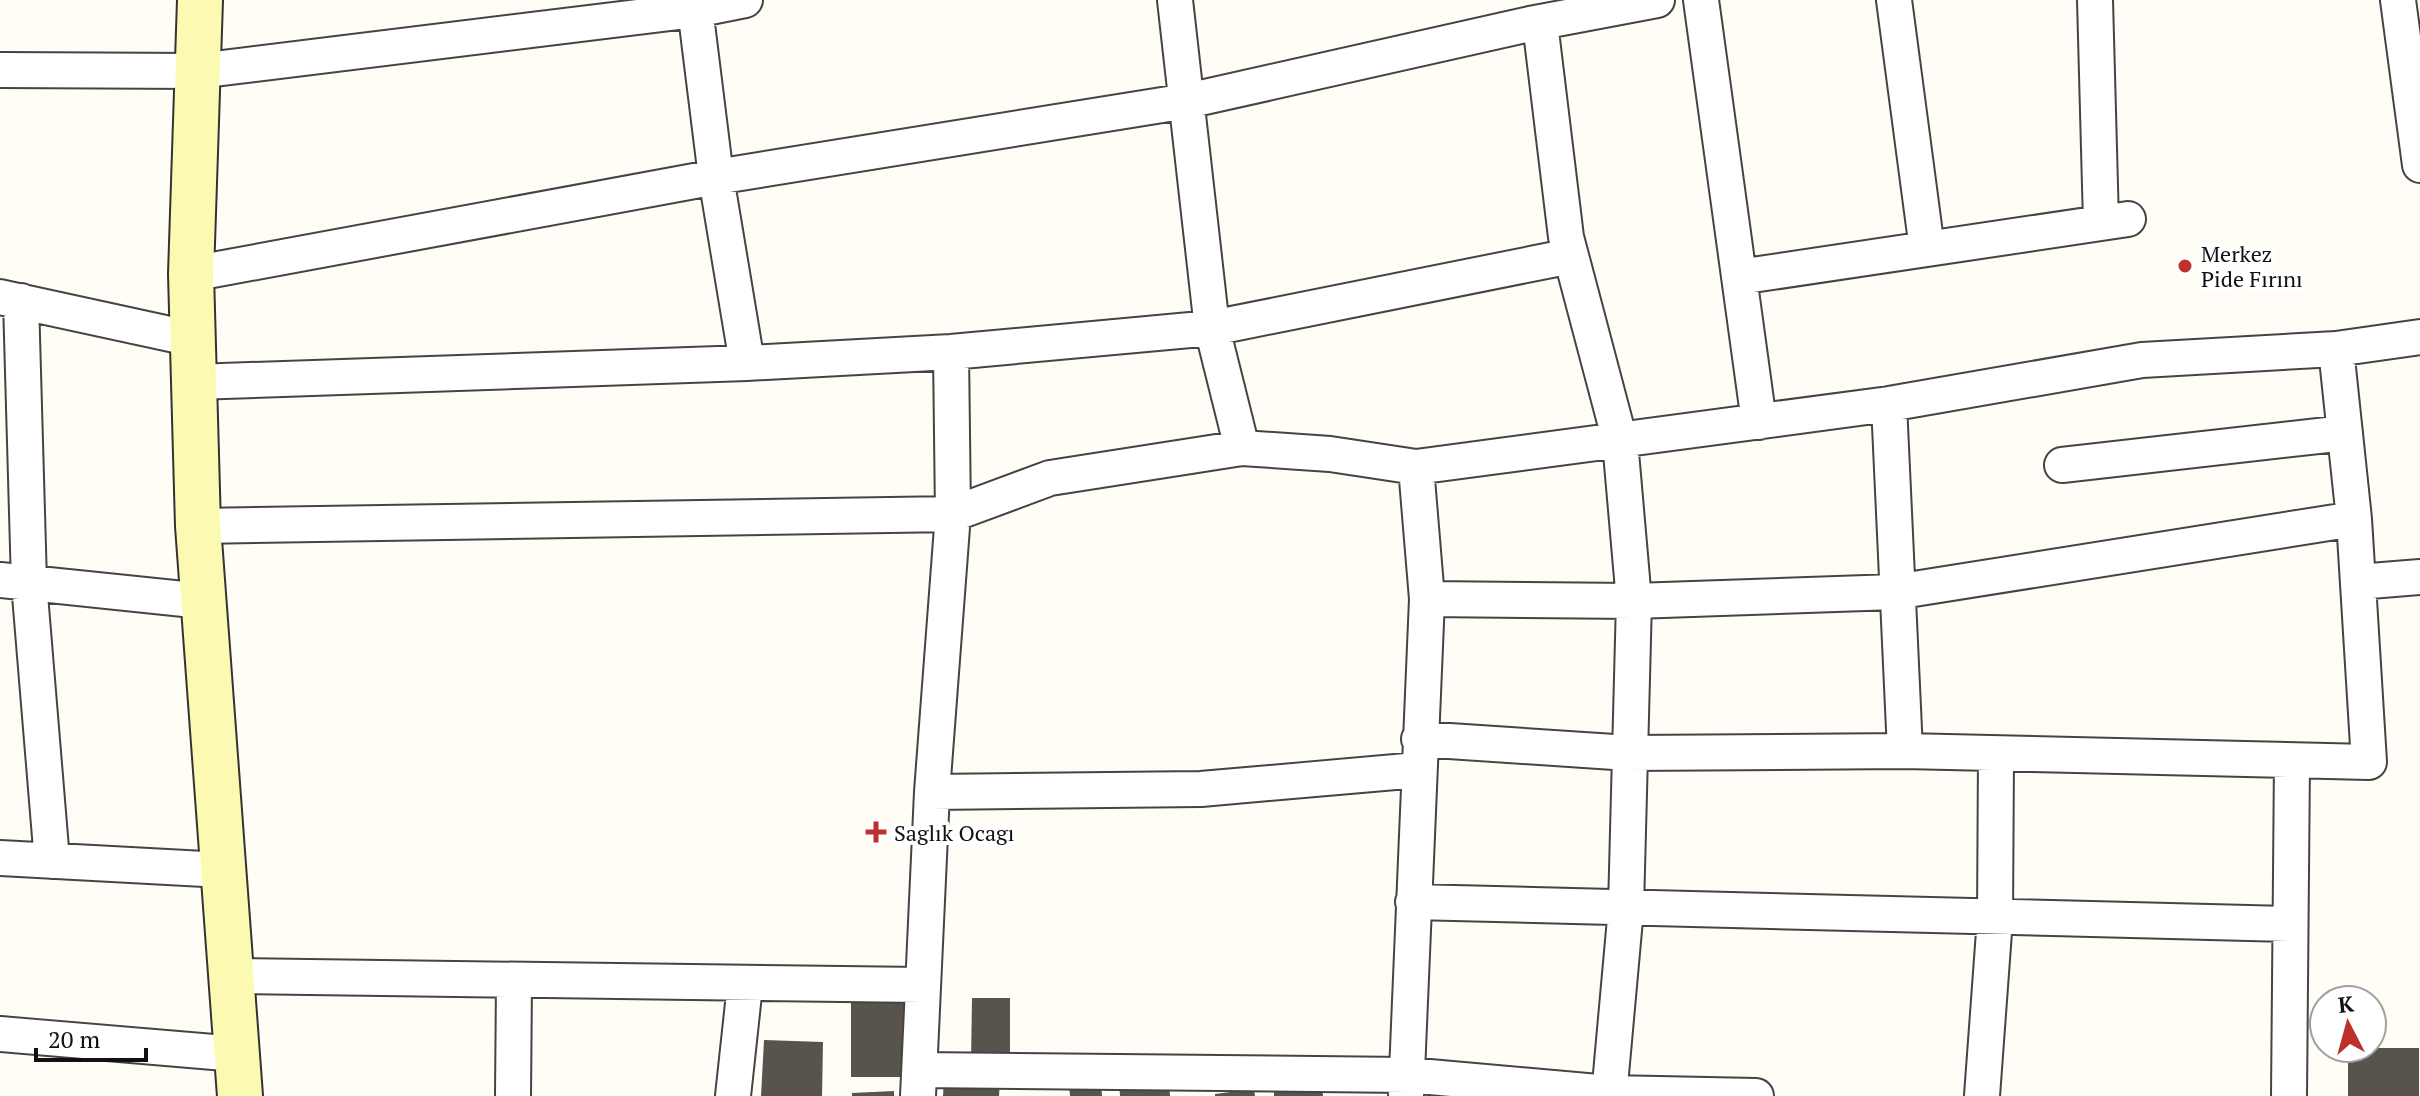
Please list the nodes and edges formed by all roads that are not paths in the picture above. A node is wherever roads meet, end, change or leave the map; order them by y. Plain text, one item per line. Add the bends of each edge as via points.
1 (200, 0) edge
2 (745, 0) edge
3 (1175, 0) edge
4 (1657, 0) edge
5 (1701, 0) edge
6 (1894, 0) edge
7 (2095, 0) edge
8 (2398, 0) edge
9 (695, 5) edge
10 (1540, 23) junction
11 (2413, 63) edge
12 (0, 70) edge
13 (198, 71) junction
14 (1187, 101) junction
15 (2420, 165) edge
16 (716, 177) junction
17 (1927, 249) junction
18 (1571, 256) junction
19 (191, 274) junction
20 (1739, 277) junction
21 (10, 299) edge
22 (1212, 328) junction
23 (2420, 337) edge
24 (193, 339) junction
25 (2336, 349) junction
26 (951, 352) junction
27 (747, 363) junction
28 (194, 382) junction
29 (1889, 404) junction
30 (1759, 422) junction
31 (2345, 433) junction
32 (1620, 441) junction
33 (1242, 448) junction
34 (2062, 465) dead end
35 (1416, 467) junction
36 (953, 514) junction
37 (2354, 519) junction
38 (198, 526) junction
39 (2420, 577) edge
40 (14, 582) edge
41 (2358, 582) junction
42 (1895, 592) junction
43 (1427, 599) junction
44 (203, 601) junction
45 (1634, 601) junction
46 (1905, 751) junction
47 (1629, 753) junction
48 (1418, 754) junction
49 (1996, 755) junction
50 (2292, 761) junction
51 (932, 792) junction
52 (0, 858) edge
53 (52, 861) junction
54 (223, 870) junction
55 (1413, 902) junction
56 (1626, 908) junction
57 (1995, 918) junction
58 (2290, 924) junction
59 (230, 976) junction
60 (514, 982) junction
61 (745, 985) junction
62 (922, 985) junction
63 (0, 1034) edge
64 (238, 1075) edge
65 (919, 1083) edge
66 (1406, 1085) edge
67 (1609, 1094) edge
68 (513, 1096) edge
69 (733, 1096) edge
70 (1756, 1096) edge
71 (1982, 1096) edge
72 (2289, 1096) edge

1 - 13 main road
2 - 9 street
3 - 14 street
4 - 10 street
5 - 20 street
6 - 17 street
7 - 17 street via 2114,221
8 - 11 street
9 - 13 street
9 - 16 street
10 - 14 street
10 - 18 street
11 - 15 street
12 - 13 street
13 - 19 main road
14 - 16 street
14 - 22 street
16 - 19 street
16 - 27 street
17 - 20 street
18 - 22 street
18 - 32 street
19 - 24 main road
20 - 30 street
21 - 24 street
21 - 40 street
22 - 26 street
22 - 33 street
23 - 25 street
24 - 28 main road
25 - 29 street via 2142,360
25 - 31 street
26 - 27 street
26 - 36 street
27 - 28 street
28 - 38 main road
29 - 30 street
29 - 42 street
30 - 32 street
31 - 34 street
31 - 37 street
32 - 35 street
32 - 45 street
33 - 35 street
33 - 36 street via 1050,478
35 - 43 street
36 - 38 street
36 - 51 street
37 - 41 street
37 - 42 street
38 - 44 main road
39 - 41 street
40 - 44 street
40 - 53 street
41 - 50 street via 2369,762
42 - 45 street
42 - 46 street
43 - 45 street
43 - 48 street
44 - 54 main road
45 - 47 street
46 - 47 street
46 - 49 street
47 - 48 street
47 - 56 street
48 - 51 street via 1201,789
48 - 55 street
49 - 50 street
49 - 57 street
50 - 58 street
51 - 62 street
52 - 53 street
53 - 54 street
54 - 59 main road
55 - 56 street
55 - 66 street
56 - 57 street
56 - 67 street
57 - 58 street
57 - 71 street
58 - 72 street
59 - 60 street
59 - 64 main road
60 - 61 street
60 - 68 street
61 - 62 street
61 - 69 street
62 - 65 street
63 - 64 street
65 - 66 street
66 - 67 street
67 - 70 street

